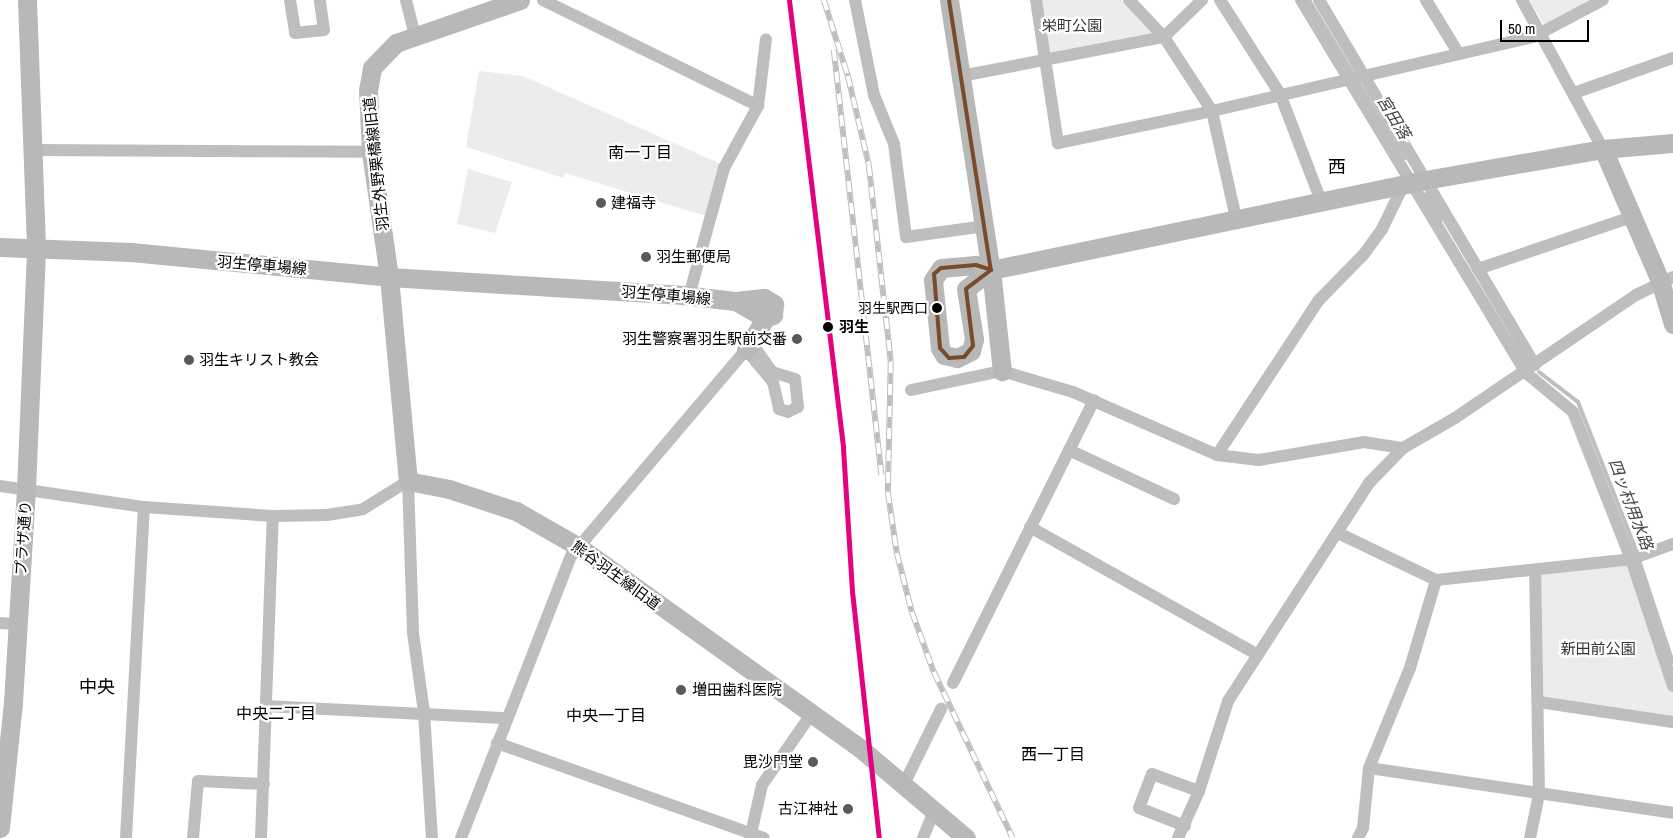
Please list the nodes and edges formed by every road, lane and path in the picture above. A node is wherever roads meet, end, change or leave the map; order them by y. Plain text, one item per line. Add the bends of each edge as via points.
1 (26, 0) edge
2 (290, 0) edge
3 (320, 0) edge
4 (406, 0) edge
5 (520, 0) edge
6 (543, 0) edge
7 (855, 0) edge
8 (948, 0) edge
9 (1036, 0) edge
10 (1129, 0) edge
11 (1202, 0) edge
12 (1220, 0) edge
13 (1301, 0) edge
14 (1319, 0) edge
15 (1426, 0) edge
16 (1522, 0) edge
17 (1603, 0) edge
18 (1542, 34) junction
19 (415, 36) junction
20 (1164, 37) junction
21 (766, 38) dead end
22 (1458, 54) junction
23 (1673, 58) edge
24 (1046, 61) junction
25 (961, 76) junction
26 (1356, 78) junction
27 (1574, 93) junction
28 (1280, 94) junction
29 (758, 106) junction
30 (1212, 112) junction
31 (1673, 143) edge
32 (1603, 149) junction
33 (30, 150) junction
34 (371, 152) junction
35 (1414, 182) junction
36 (1321, 201) junction
37 (1632, 217) junction
38 (1236, 218) junction
39 (984, 226) junction
40 (36, 246) junction
41 (0, 247) edge
42 (1478, 269) junction
43 (991, 270) junction
44 (389, 277) junction
45 (1666, 279) edge
46 (689, 296) junction
47 (1673, 324) edge
48 (749, 347) junction
49 (1530, 368) junction
50 (1002, 371) junction
51 (910, 390) dead end
52 (1094, 400) junction
53 (1402, 448) junction
54 (1069, 450) junction
55 (1217, 455) junction
56 (408, 481) junction
57 (0, 486) edge
58 (26, 489) junction
59 (1174, 498) dead end
60 (144, 507) junction
61 (272, 516) junction
62 (1030, 527) junction
63 (1338, 533) junction
64 (1673, 544) edge
65 (579, 547) junction
66 (1631, 559) junction
67 (1535, 570) junction
68 (1436, 580) junction
69 (8, 624) edge
70 (1256, 654) junction
71 (953, 683) dead end
72 (1673, 686) edge
73 (1539, 702) junction
74 (266, 706) junction
75 (941, 710) dead end
76 (424, 712) junction
77 (812, 713) junction
78 (507, 718) junction
79 (1673, 722) edge
80 (497, 743) junction
81 (1369, 768) junction
82 (2, 781) edge
83 (264, 784) junction
84 (904, 784) junction
85 (1199, 791) junction
86 (1539, 794) junction
87 (934, 811) junction
88 (1673, 813) edge
89 (1185, 826) junction
90 (0, 828) edge
91 (750, 836) edge
92 (126, 838) edge
93 (193, 838) edge
94 (261, 838) edge
95 (432, 838) edge
96 (461, 838) edge
97 (764, 838) edge
98 (923, 838) edge
99 (966, 838) edge
100 (1178, 838) edge
101 (1358, 838) edge
102 (1530, 838) edge

1 - 33 street
2 - 3 street via 295,33 324,30
4 - 19 street
5 - 19 street, 羽生外野栗橋線旧道
6 - 29 street
7 - 39 street via 874,95 894,144 906,237
8 - 25 street
9 - 24 street
10 - 20 street
11 - 20 street
12 - 28 street
13 - 26 street
14 - 26 street
15 - 22 street
16 - 18 street
17 - 18 street
18 - 22 street
18 - 27 street
19 - 34 street, 羽生外野栗橋線旧道 via 396,43 372,68 368,90
20 - 24 street
20 - 30 street
21 - 29 street
22 - 26 street
23 - 27 street
24 - 25 street
24 - 30 street via 1058,143
25 - 39 street
26 - 28 street
26 - 35 street
27 - 32 street
28 - 30 street
28 - 36 street
29 - 46 street via 724,168
30 - 38 street
31 - 32 street
32 - 35 street
32 - 37 street
33 - 34 street
33 - 40 street
34 - 44 street, 羽生外野栗橋線旧道
35 - 36 street
35 - 42 street
35 - 49 street
35 - 55 street via 1364,254 1319,300
36 - 38 street
37 - 42 street
37 - 45 street
38 - 43 street
39 - 43 street
40 - 41 street, 羽生停車場線
40 - 44 street, 羽生停車場線
40 - 58 street, プラザ通り
42 - 49 street
43 - 43 street via 966,290 974,339 971,351 957,358 944,355 940,348 934,274 948,267 976,265
43 - 50 street
44 - 46 street, 羽生停車場線
44 - 56 street
45 - 47 street
45 - 49 street
46 - 48 street, 羽生停車場線 via 735,301 769,299 774,304 774,312 765,318
48 - 48 street via 772,372 795,379 798,403 795,410 784,412 777,406 773,382
48 - 65 street
49 - 53 street
49 - 66 street via 1573,412
50 - 51 street
50 - 52 street
52 - 54 street
52 - 55 street
53 - 55 street via 1364,442 1259,460
53 - 63 street via 1369,483
54 - 59 street
54 - 62 street
56 - 61 street via 363,509 327,515
56 - 65 street, 熊谷羽生線旧道 via 449,488 507,507
56 - 76 street via 413,633
57 - 58 street
58 - 60 street
58 - 69 street, プラザ通り
60 - 61 street
60 - 92 street
61 - 74 street
62 - 70 street
62 - 71 street
63 - 68 street
63 - 70 street
64 - 66 street
65 - 77 street, 熊谷羽生線旧道 via 698,635
65 - 78 street via 571,556
66 - 67 street
66 - 72 street
67 - 68 street
67 - 73 street
68 - 81 street via 1410,668
69 - 82 street, プラザ通り
70 - 85 street via 1228,701
73 - 79 street
73 - 86 street
74 - 76 street
74 - 83 street
75 - 84 street
76 - 78 street
76 - 95 street
77 - 84 street, 熊谷羽生線旧道
77 - 91 street via 762,786
78 - 80 street
80 - 91 street
80 - 96 street
81 - 86 street
81 - 101 street via 1363,828
82 - 90 street, プラザ通り
83 - 93 street via 198,781
83 - 94 street
84 - 87 street, 熊谷羽生線旧道
85 - 89 street
85 - 89 street via 1152,774 1139,808
86 - 88 street
86 - 102 street
87 - 98 street
87 - 99 street, 熊谷羽生線旧道
89 - 100 street
91 - 97 street

